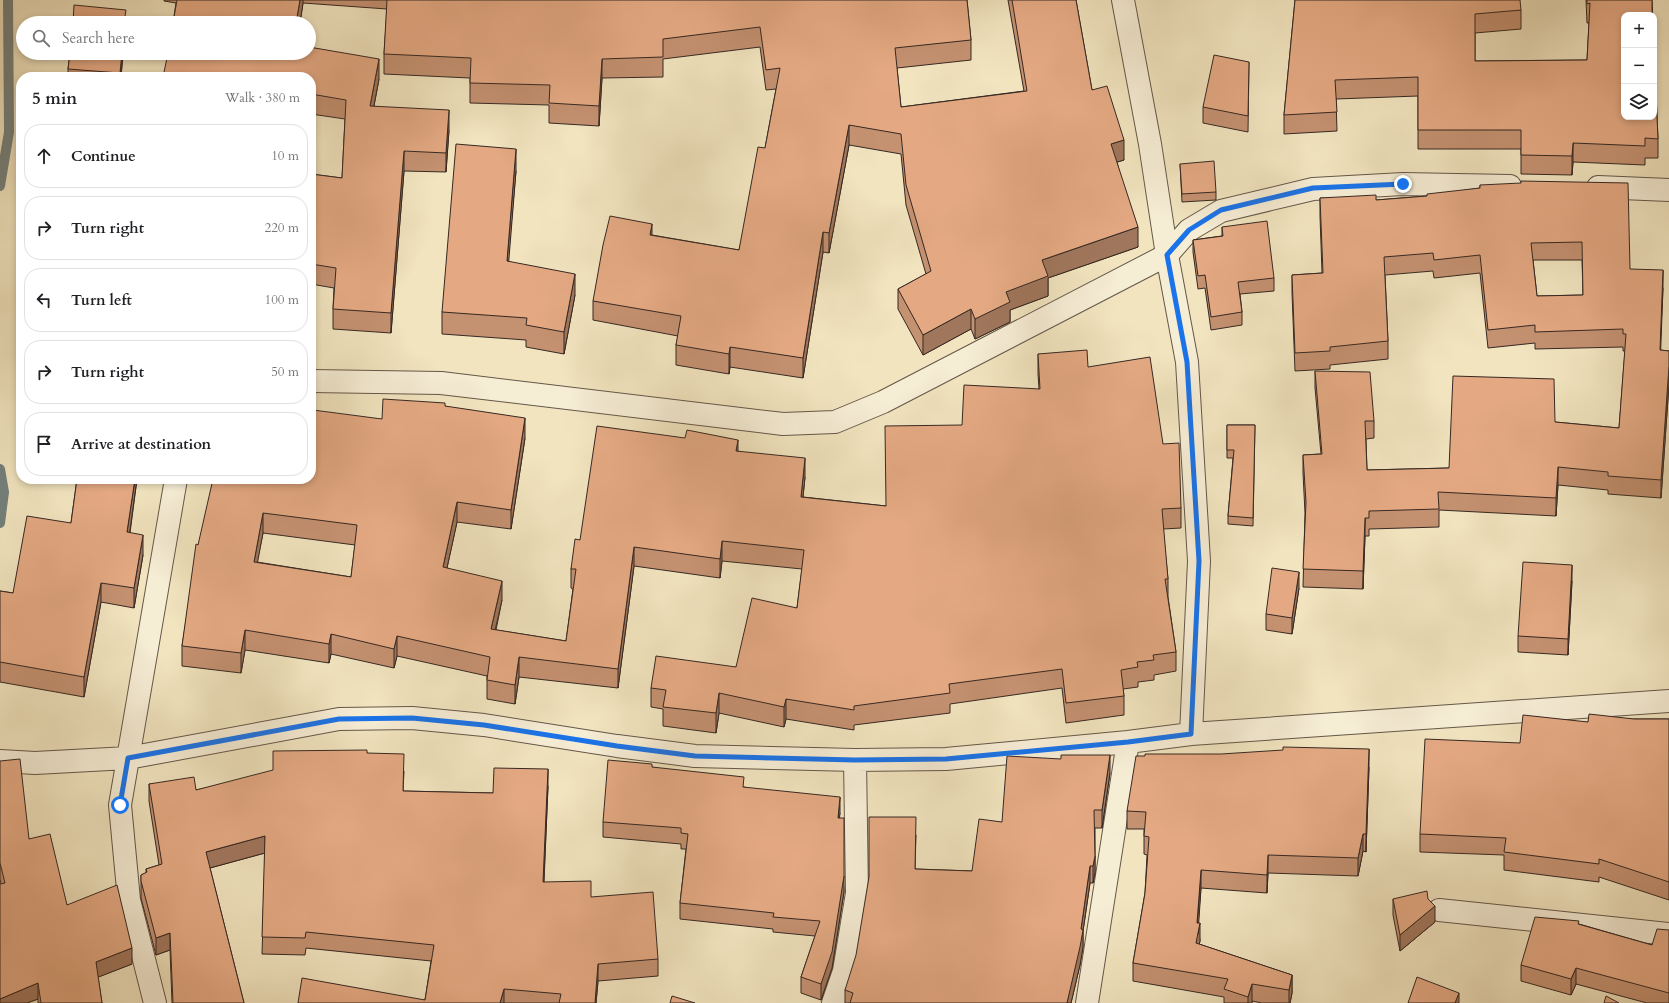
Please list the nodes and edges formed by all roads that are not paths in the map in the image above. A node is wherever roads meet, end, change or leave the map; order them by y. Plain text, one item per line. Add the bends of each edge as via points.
1 (1123, 0) edge
2 (1527, 186) edge
3 (1582, 187) edge
4 (1669, 190) edge
5 (1167, 255) junction
6 (316, 381) edge
7 (175, 484) edge
8 (1669, 701) edge
9 (1191, 734) junction
10 (1128, 742) junction
11 (128, 758) junction
12 (855, 760) junction
13 (0, 761) edge
14 (1438, 910) dead end
15 (1669, 934) edge
16 (155, 1003) edge
17 (833, 1003) edge
18 (1087, 1003) edge

1 - 5 street via 1150,144
2 - 5 street via 1403,184 1313,188 1221,210 1189,230
3 - 4 street
5 - 6 street via 883,402 835,422 783,424 441,383
5 - 9 street via 1187,362 1199,561
7 - 11 street
8 - 9 street
9 - 10 street
10 - 12 street via 946,759
10 - 18 street
11 - 12 street via 339,719 412,718 484,725 695,756
11 - 13 street via 35,763
11 - 16 street via 120,805 128,900
12 - 17 street via 857,893 844,971
14 - 15 street

